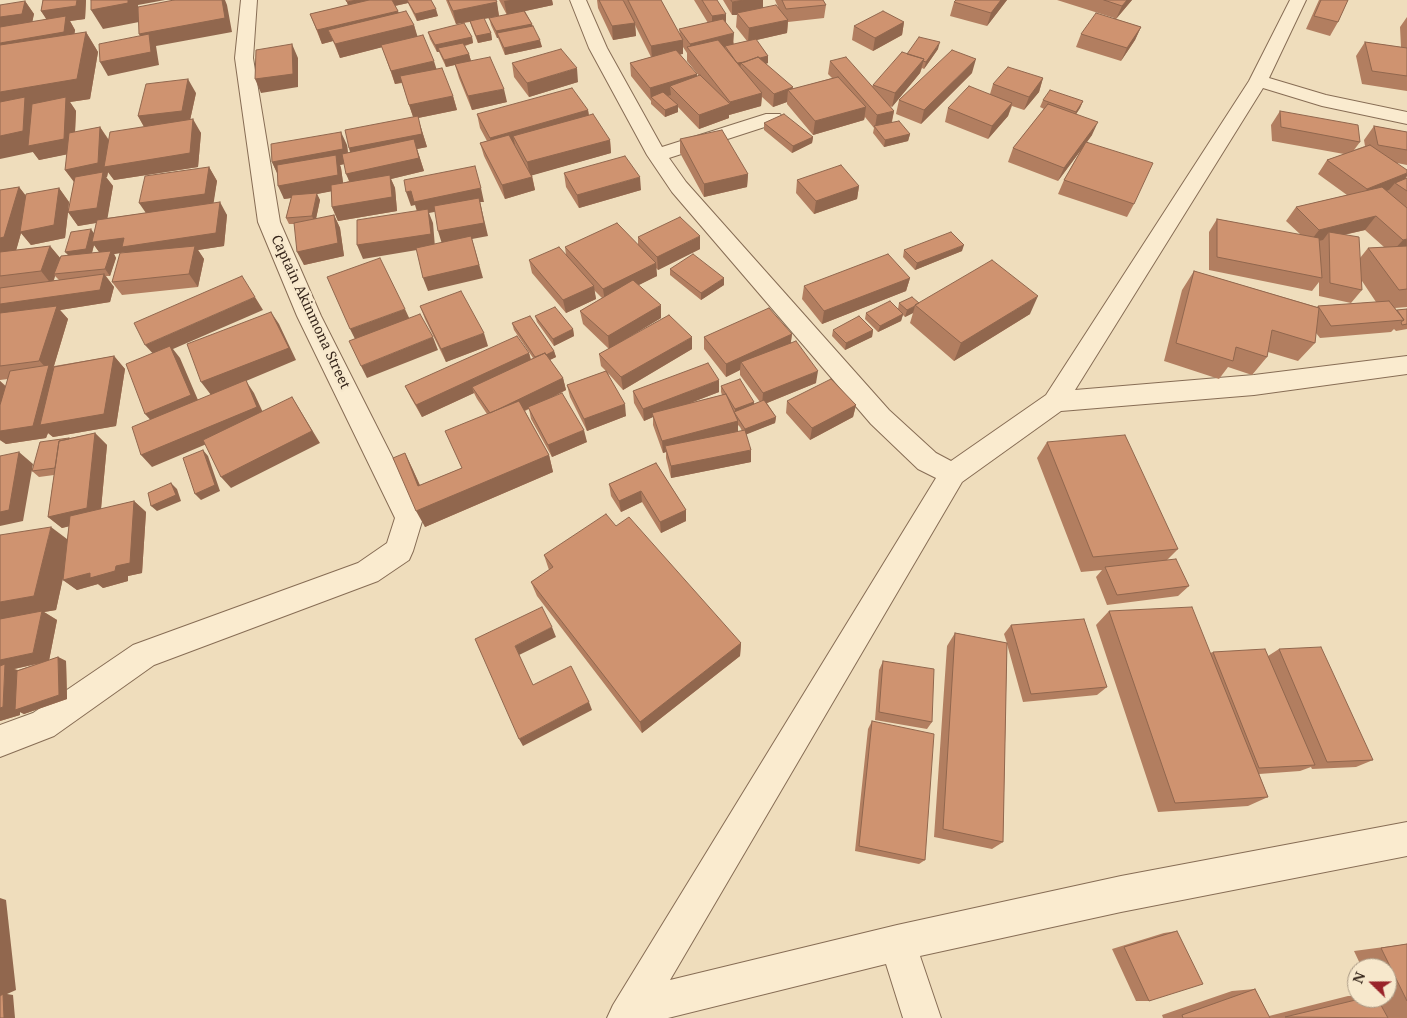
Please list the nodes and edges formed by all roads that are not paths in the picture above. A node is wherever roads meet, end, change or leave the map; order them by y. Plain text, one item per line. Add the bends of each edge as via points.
1 (249, 0) edge
2 (1298, 0) edge
3 (585, 2) edge
4 (1258, 81) junction
5 (773, 118) edge
6 (1407, 118) edge
7 (657, 156) junction
8 (1407, 365) edge
9 (1056, 402) junction
10 (953, 474) junction
11 (0, 741) edge
12 (1407, 839) edge
13 (897, 943) junction
14 (629, 1013) edge
15 (922, 1018) edge

1 - 11 street, Captain Akinmona Street via 244,58 269,222 309,316 410,518 399,551 368,572 144,655 43,725
2 - 4 street
3 - 7 street via 598,48
4 - 6 street via 1322,100
4 - 9 street
5 - 7 street
7 - 10 street via 679,186 880,417 927,461
8 - 9 street via 1254,385
9 - 10 street
10 - 14 street
12 - 13 street via 1121,894
13 - 14 street
13 - 15 street

